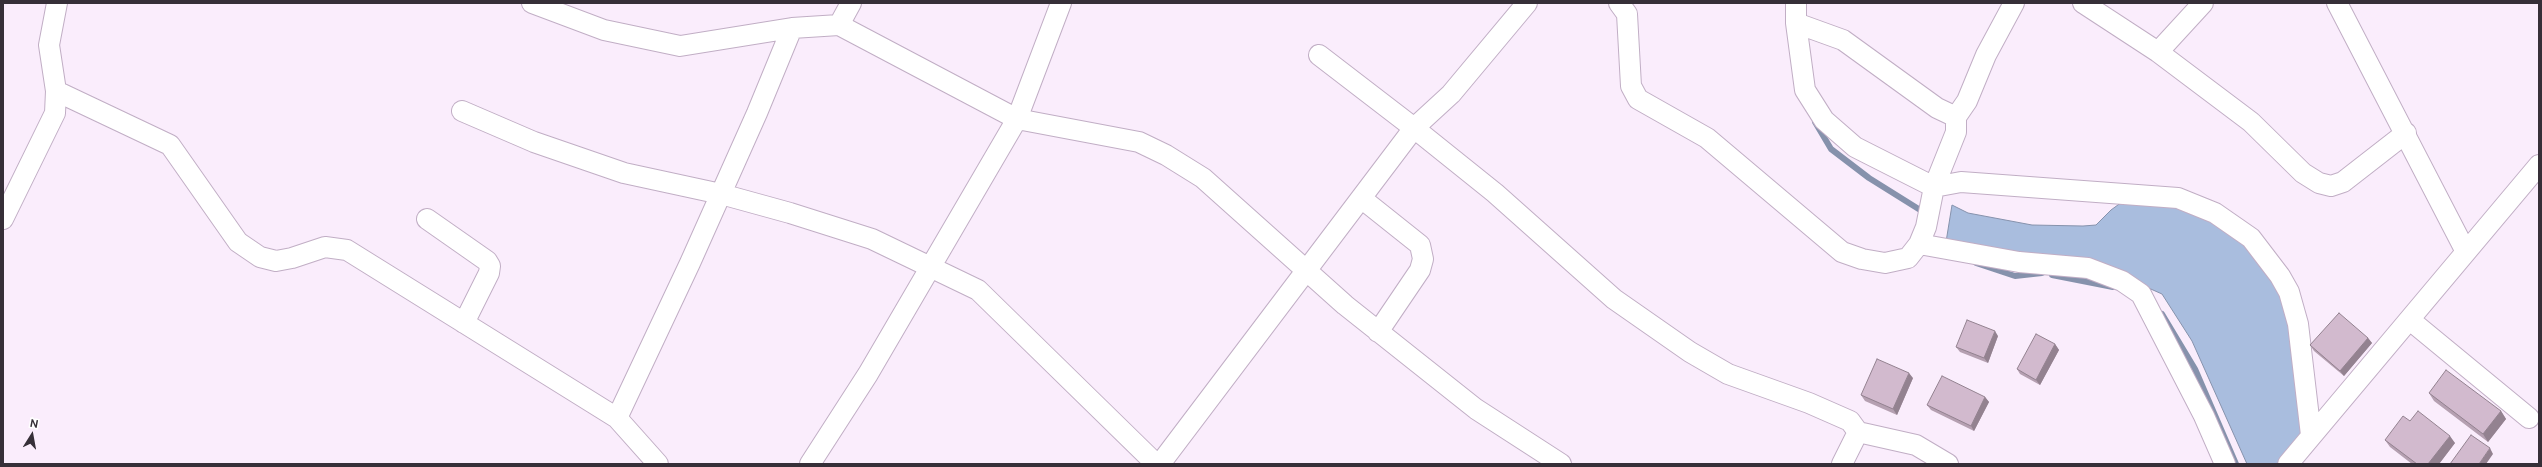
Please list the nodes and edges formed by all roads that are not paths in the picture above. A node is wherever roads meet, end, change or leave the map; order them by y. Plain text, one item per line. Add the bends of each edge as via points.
1 (57, 3) edge
2 (532, 3) edge
3 (851, 3) edge
4 (1527, 3) edge
5 (1619, 3) edge
6 (1796, 3) edge
7 (2014, 3) edge
8 (2083, 3) edge
9 (2203, 3) edge
10 (2337, 3) edge
11 (1057, 4) edge
12 (1796, 23) junction
13 (839, 25) junction
14 (792, 28) junction
15 (2158, 52) junction
16 (1319, 55) dead end
17 (56, 91) junction
18 (462, 112) dead end
19 (1956, 116) junction
20 (1017, 119) junction
21 (1414, 128) junction
22 (2406, 133) junction
23 (2539, 165) edge
24 (1934, 187) junction
25 (721, 194) junction
26 (1361, 198) junction
27 (3, 219) edge
28 (427, 219) dead end
29 (1919, 244) junction
30 (2466, 252) junction
31 (932, 269) junction
32 (1306, 272) junction
33 (2410, 320) junction
34 (464, 323) junction
35 (1378, 332) junction
36 (617, 418) junction
37 (2528, 418) dead end
38 (1858, 432) junction
39 (2311, 435) junction
40 (658, 464) edge
41 (810, 464) edge
42 (1156, 464) edge
43 (1160, 464) edge
44 (1561, 464) edge
45 (1842, 464) edge
46 (1948, 464) edge
47 (2226, 464) edge
48 (2288, 464) edge

1 - 17 street via 49,45
2 - 14 street via 604,30 680,46
3 - 13 street
4 - 21 street via 1451,94
5 - 29 street via 1627,14 1631,86 1638,99 1707,138 1842,252 1885,263 1908,258
6 - 12 street
7 - 19 street via 1986,55 1967,101
8 - 15 street
9 - 15 street
10 - 22 street
11 - 20 street
12 - 19 street via 1843,40 1937,108
12 - 24 street via 1805,90 1824,120 1855,147
13 - 14 street
13 - 20 street
14 - 25 street
15 - 22 street via 2251,122 2303,173 2319,183 2331,186 2342,182
16 - 21 street
17 - 27 street via 55,113 47,133
17 - 34 street via 170,145 238,242 260,258 276,261 325,247 347,250
18 - 25 street via 534,142 624,173
19 - 24 street via 1956,132
20 - 31 street
20 - 32 street via 1139,142 1166,155 1203,178
21 - 26 street
21 - 38 street via 1495,193 1614,299 1684,347 1728,374 1809,403 1850,421
22 - 30 street
23 - 30 street
24 - 29 street via 1926,227
24 - 39 street via 1961,182 2138,194 2178,198 2215,213 2251,238 2289,292 2298,324
25 - 31 street via 872,239
25 - 36 street
26 - 32 street
26 - 35 street via 1420,246 1423,259 1420,270
28 - 34 street via 487,261 490,266
29 - 47 street via 2019,262 2088,268 2122,281 2141,294 2178,363
30 - 33 street
31 - 41 street
31 - 42 street via 978,290
32 - 35 street
32 - 43 street
33 - 37 street
33 - 39 street
34 - 36 street
35 - 44 street via 1476,409
36 - 40 street
38 - 45 street
38 - 46 street via 1916,445
39 - 48 street

